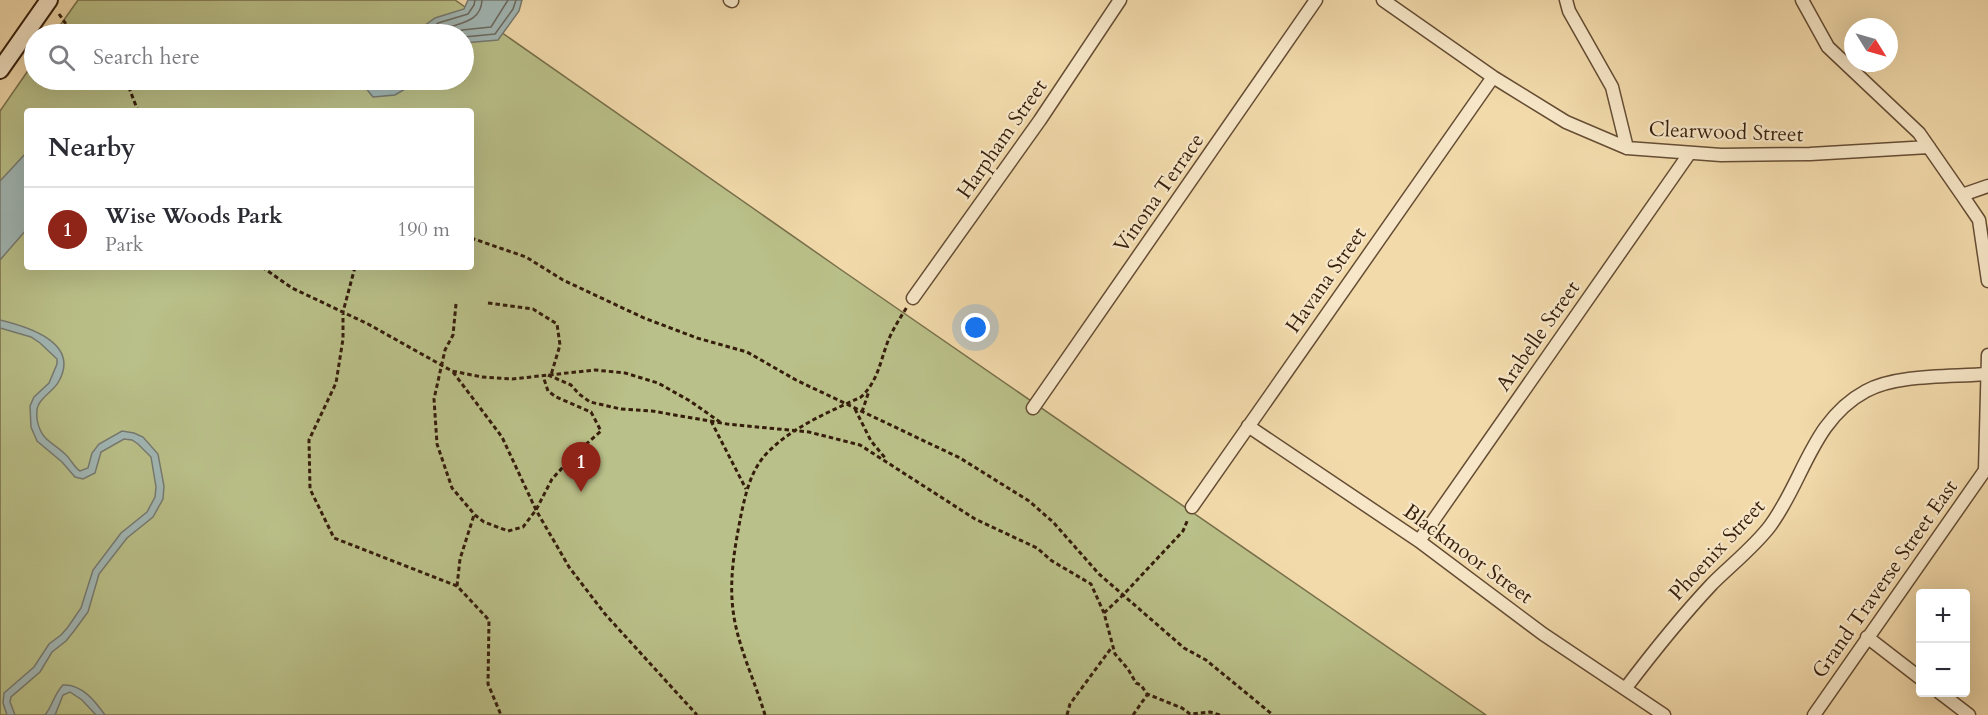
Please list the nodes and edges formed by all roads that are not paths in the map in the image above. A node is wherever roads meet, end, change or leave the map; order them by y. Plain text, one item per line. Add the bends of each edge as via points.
1 (49, 0) edge
2 (1120, 0) edge
3 (1316, 0) edge
4 (1383, 0) edge
5 (1566, 0) edge
6 (1803, 0) edge
7 (32, 24) edge
8 (24, 36) edge
9 (0, 70) edge
10 (1493, 77) junction
11 (1929, 147) junction
12 (1628, 148) junction
13 (1689, 154) junction
14 (1988, 186) edge
15 (1962, 195) junction
16 (1988, 281) edge
17 (913, 298) road end
18 (1988, 355) edge
19 (1987, 374) edge
20 (1033, 408) dead end
21 (1248, 426) junction
22 (1987, 468) edge
23 (1192, 507) road end
24 (1419, 541) junction
25 (1867, 637) junction
26 (1916, 675) edge
27 (1625, 689) junction
28 (1944, 697) edge
29 (1664, 715) edge
30 (1814, 715) edge
31 (1969, 715) edge

1 - 7 street
2 - 17 street, Harpham Street
3 - 20 street, Vinona Terrace
4 - 10 street, Clearwood Street
5 - 12 street via 1612,87
6 - 11 street via 1828,46
8 - 9 street
10 - 12 street, Clearwood Street via 1566,122
10 - 21 street, Havana Street
11 - 13 street, Clearwood Street via 1810,154
11 - 15 street
12 - 13 street, Clearwood Street
13 - 24 street, Arabelle Street
14 - 15 street
15 - 16 street via 1979,220
18 - 19 street
19 - 22 street
19 - 27 street, Phoenix Street via 1892,381 1844,405 1826,424 1768,528 1683,615
21 - 23 street, Havana Street
21 - 24 street, Blackmoor Street
22 - 25 street, Grand Traverse Street East
24 - 27 street, Blackmoor Street via 1543,634
25 - 26 street
25 - 30 street, Grand Traverse Street East
27 - 29 street, Blackmoor Street
28 - 31 street

